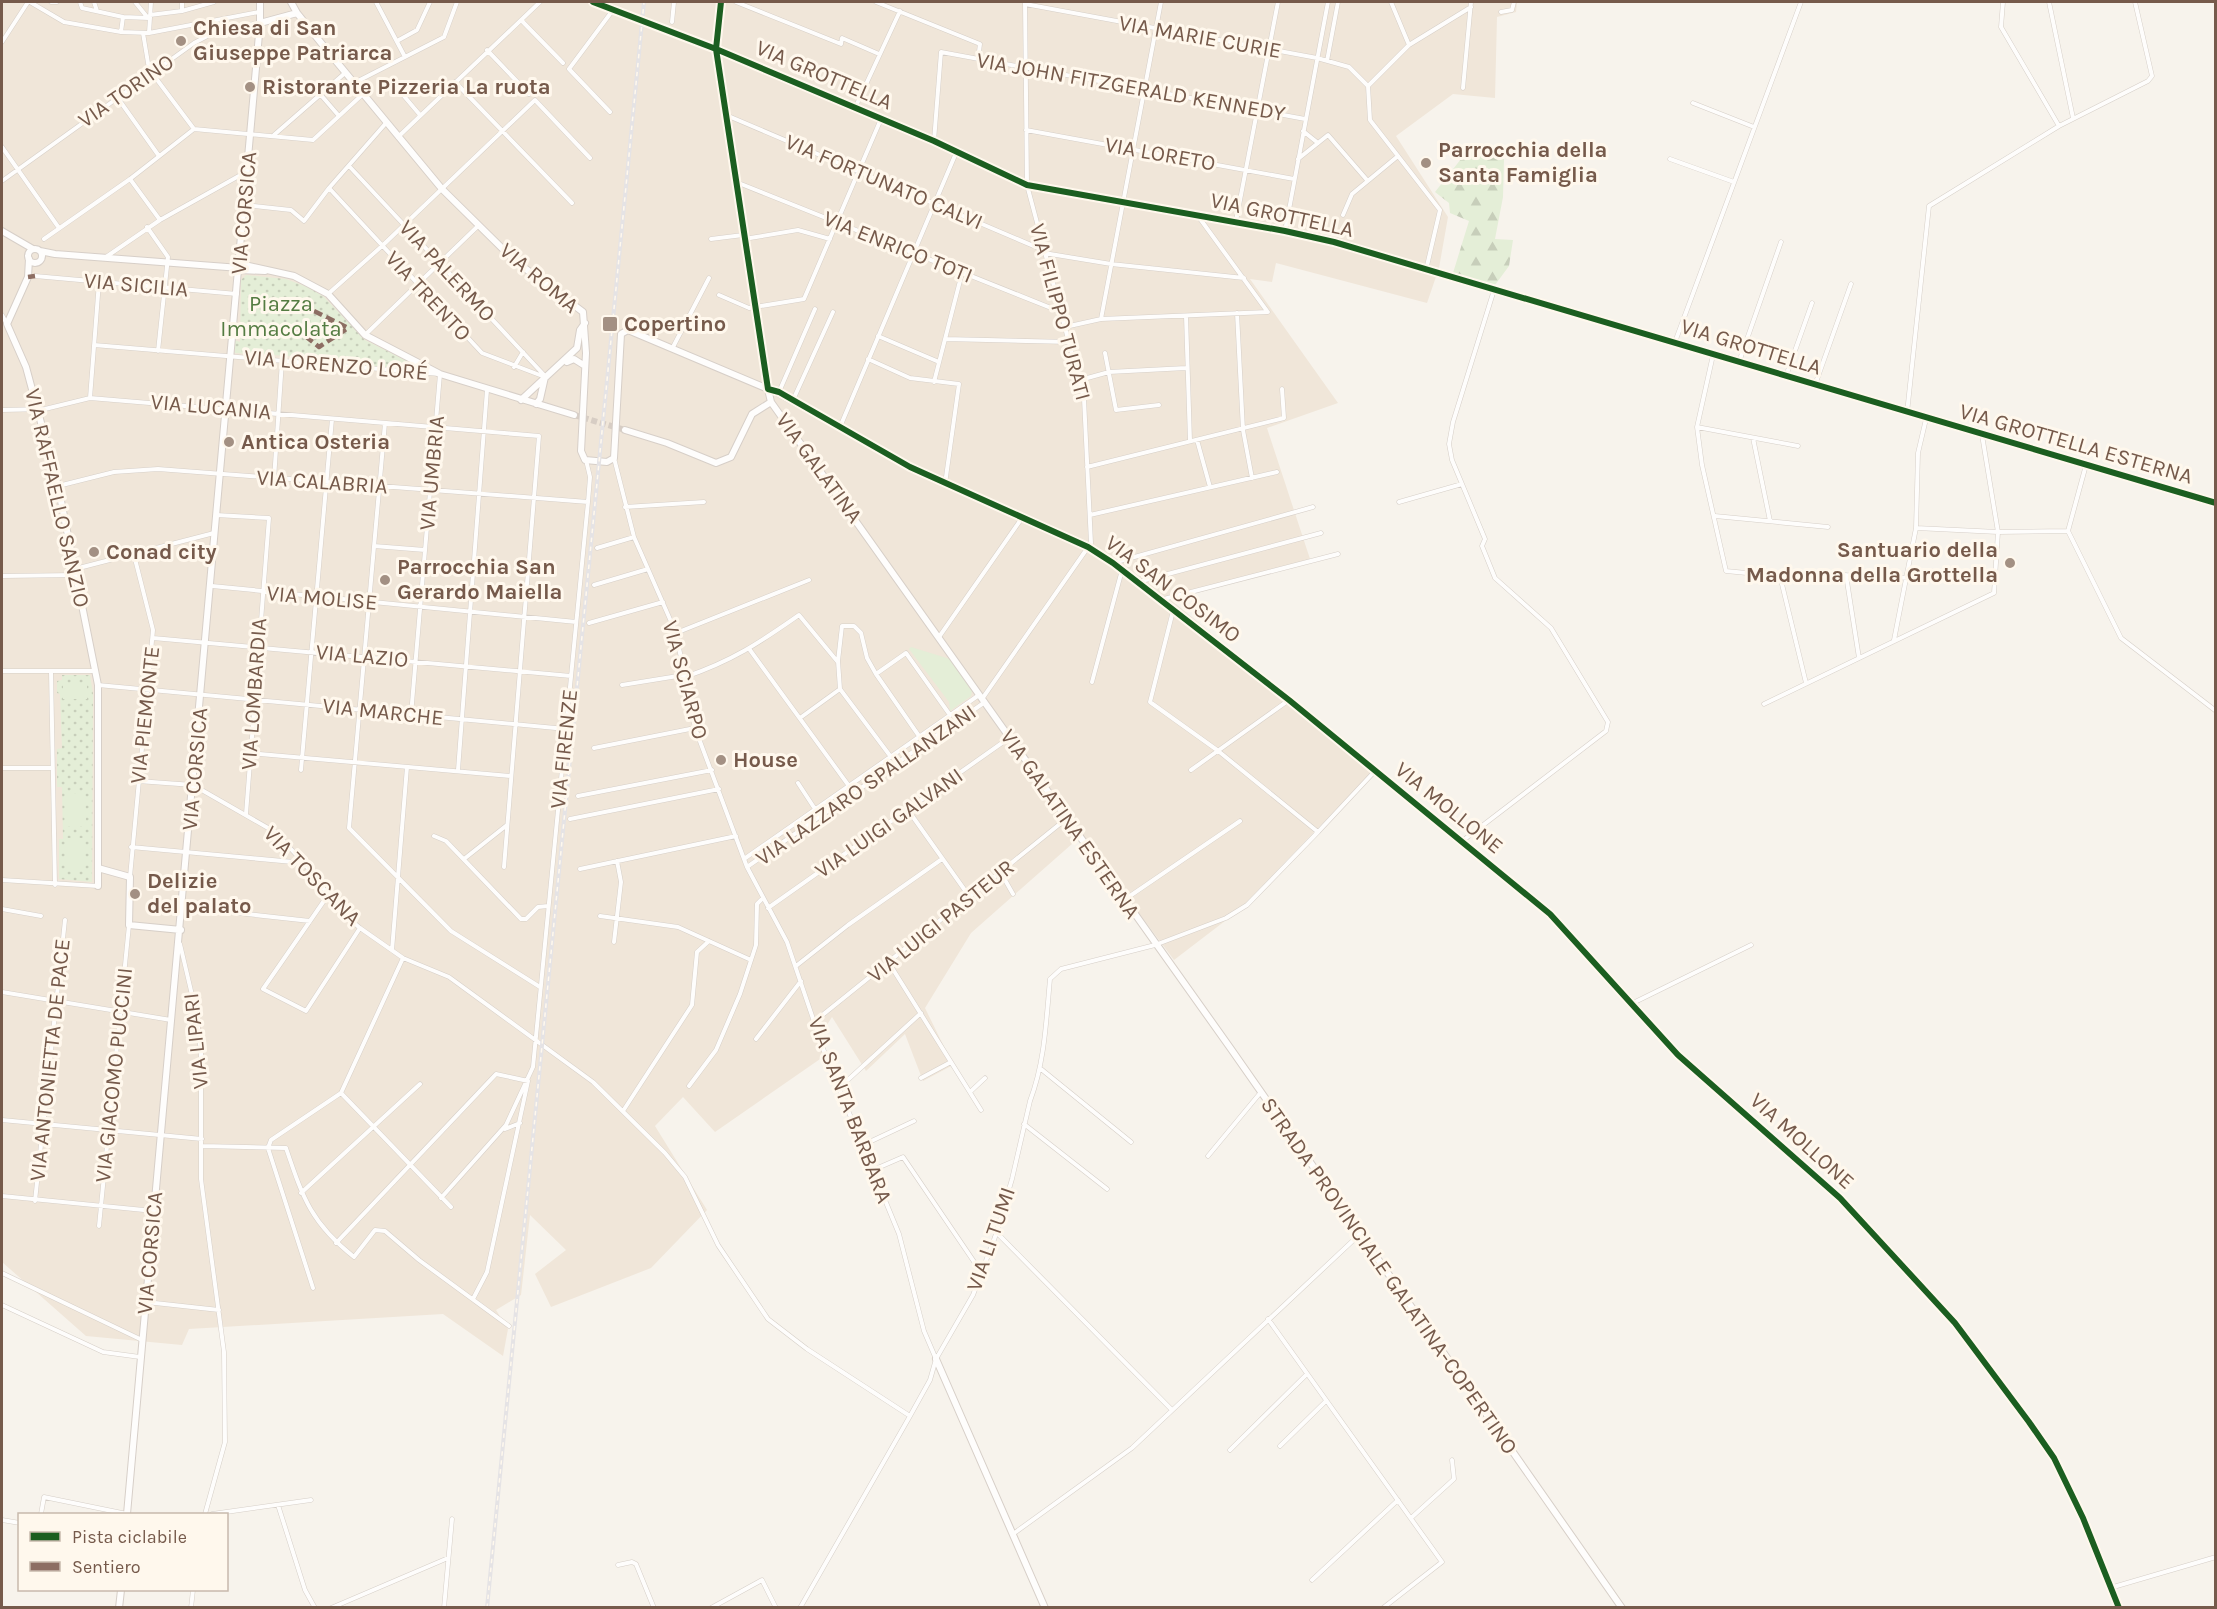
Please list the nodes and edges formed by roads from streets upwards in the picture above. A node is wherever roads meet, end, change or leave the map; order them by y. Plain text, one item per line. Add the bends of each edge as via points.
1 (29, 2) edge
2 (51, 2) edge
3 (57, 2) edge
4 (80, 2) edge
5 (94, 2) edge
6 (135, 2) edge
7 (151, 2) edge
8 (182, 2) edge
9 (214, 2) edge
10 (260, 2) edge
11 (291, 2) edge
12 (376, 2) edge
13 (430, 2) edge
14 (457, 2) edge
15 (540, 2) edge
16 (593, 2) edge
17 (674, 2) edge
18 (721, 2) edge
19 (736, 2) edge
20 (876, 2) edge
21 (1161, 2) edge
22 (1278, 2) edge
23 (1328, 2) edge
24 (1338, 2) edge
25 (1391, 2) edge
26 (1514, 2) edge
27 (1801, 2) edge
28 (2003, 2) edge
29 (2049, 2) edge
30 (2135, 2) edge
31 (1025, 3) edge
32 (1471, 4) edge
33 (97, 11) junction
34 (182, 11) junction
35 (900, 11) junction
36 (260, 12) junction
37 (1502, 12) dead end
38 (297, 13) junction
39 (610, 14) dead end
40 (123, 17) junction
41 (150, 17) junction
42 (521, 20) junction
43 (214, 21) junction
44 (672, 22) dead end
45 (260, 23) junction
46 (1156, 29) junction
47 (121, 32) junction
48 (215, 32) junction
49 (143, 33) junction
50 (149, 33) junction
51 (397, 41) junction
52 (2, 42) edge
53 (1409, 45) junction
54 (1269, 48) junction
55 (716, 49) junction
56 (487, 50) junction
57 (879, 54) junction
58 (405, 57) junction
59 (1317, 58) junction
60 (978, 59) junction
61 (1327, 61) junction
62 (563, 63) dead end
63 (1025, 68) junction
64 (152, 72) junction
65 (346, 73) junction
66 (455, 82) junction
67 (354, 83) junction
68 (1368, 86) junction
69 (1464, 88) dead end
70 (398, 90) dead end
71 (1144, 90) junction
72 (320, 94) junction
73 (363, 94) junction
74 (529, 94) dead end
75 (117, 97) junction
76 (1693, 103) dead end
77 (855, 109) junction
78 (1257, 111) junction
79 (610, 112) dead end
80 (726, 114) junction
81 (420, 115) junction
82 (339, 116) junction
83 (1305, 118) junction
84 (2073, 118) junction
85 (881, 119) junction
86 (386, 123) junction
87 (2059, 126) junction
88 (1754, 127) junction
89 (194, 129) junction
90 (1026, 130) junction
91 (502, 131) junction
92 (1303, 131) junction
93 (251, 134) junction
94 (273, 135) junction
95 (398, 137) junction
96 (934, 141) junction
97 (1318, 143) junction
98 (2, 147) edge
99 (1133, 150) junction
100 (956, 153) junction
101 (159, 156) junction
102 (1398, 156) junction
103 (590, 158) dead end
104 (1298, 159) junction
105 (1670, 159) dead end
106 (349, 166) junction
107 (17, 170) junction
108 (1245, 170) junction
109 (859, 171) junction
110 (247, 172) junction
111 (130, 179) junction
112 (1294, 179) junction
113 (1367, 180) junction
114 (2, 181) edge
115 (735, 182) junction
116 (1734, 182) junction
117 (1027, 184) junction
118 (329, 188) junction
119 (442, 189) junction
120 (1124, 201) junction
121 (572, 203) dead end
122 (933, 204) junction
123 (244, 205) junction
124 (1197, 214) junction
125 (1343, 214) dead end
126 (160, 220) junction
127 (1236, 221) junction
128 (837, 222) junction
129 (479, 224) junction
130 (404, 225) junction
131 (147, 227) junction
132 (59, 228) junction
133 (2, 231) edge
134 (1285, 231) junction
135 (2, 236) edge
136 (743, 237) junction
137 (44, 238) dead end
138 (711, 239) dead end
139 (830, 239) junction
140 (1781, 242) dead end
141 (382, 246) junction
142 (37, 250) junction
143 (1044, 251) junction
144 (913, 252) junction
145 (55, 254) junction
146 (29, 257) junction
147 (105, 258) junction
148 (39, 261) junction
149 (438, 262) junction
150 (166, 264) junction
151 (1111, 264) junction
152 (240, 267) junction
153 (30, 269) junction
154 (1426, 270) junction
155 (962, 273) junction
156 (35, 276) dead end
157 (709, 278) dead end
158 (1244, 278) junction
159 (99, 282) junction
160 (416, 283) junction
161 (1851, 284) dead end
162 (164, 288) junction
163 (1494, 290) junction
164 (237, 294) junction
165 (328, 294) junction
166 (719, 295) dead end
167 (1812, 303) dead end
168 (754, 307) junction
169 (815, 309) dead end
170 (833, 312) dead end
171 (1061, 312) junction
172 (1237, 313) junction
173 (2, 315) edge
174 (1186, 316) junction
175 (1101, 319) junction
176 (585, 323) junction
177 (7, 324) junction
178 (1065, 327) junction
179 (365, 335) junction
180 (878, 336) junction
181 (945, 339) junction
182 (1069, 342) junction
183 (1675, 343) junction
184 (94, 345) junction
185 (674, 347) junction
186 (578, 348) junction
187 (159, 351) junction
188 (523, 352) junction
189 (586, 353) junction
190 (1105, 353) dead end
191 (1713, 355) junction
192 (232, 357) junction
193 (574, 359) junction
194 (868, 359) junction
195 (282, 361) junction
196 (939, 362) junction
197 (1739, 362) junction
198 (563, 363) junction
199 (585, 366) junction
200 (514, 367) junction
201 (1186, 368) junction
202 (1109, 372) junction
203 (440, 374) junction
204 (545, 377) junction
205 (1786, 377) junction
206 (1080, 380) junction
207 (934, 382) junction
208 (540, 386) junction
209 (1815, 386) junction
210 (768, 389) junction
211 (1282, 389) dead end
212 (487, 390) junction
213 (779, 393) junction
214 (90, 398) junction
215 (521, 400) junction
216 (793, 400) junction
217 (771, 402) junction
218 (536, 404) junction
219 (1158, 405) dead end
220 (227, 408) junction
221 (552, 409) junction
222 (2, 410) edge
223 (38, 410) junction
224 (279, 413) junction
225 (1907, 413) junction
226 (574, 415) tunnel mouth
227 (332, 419) junction
228 (1926, 419) junction
229 (385, 423) junction
230 (436, 427) junction
231 (840, 427) junction
232 (1697, 428) junction
233 (625, 430) tunnel mouth
234 (1243, 430) junction
235 (484, 431) junction
236 (1982, 435) junction
237 (1753, 438) junction
238 (1197, 440) junction
239 (1190, 441) junction
240 (1798, 446) dead end
241 (614, 458) junction
242 (585, 460) junction
243 (2086, 465) junction
244 (1087, 466) junction
245 (1277, 472) dead end
246 (220, 474) junction
247 (1252, 478) junction
248 (274, 479) junction
249 (326, 483) junction
250 (945, 484) junction
251 (1462, 484) junction
252 (58, 486) junction
253 (379, 486) junction
254 (1210, 487) junction
255 (431, 490) junction
256 (478, 494) junction
257 (535, 498) junction
258 (588, 502) junction
259 (704, 502) dead end
260 (1399, 502) dead end
261 (2216, 503) edge
262 (625, 507) junction
263 (1313, 507) dead end
264 (216, 515) junction
265 (1090, 515) junction
266 (1715, 516) junction
267 (1022, 518) junction
268 (1770, 521) junction
269 (1828, 527) dead end
270 (1916, 528) junction
271 (1998, 531) junction
272 (2068, 531) junction
273 (214, 533) junction
274 (1321, 533) dead end
275 (634, 537) junction
276 (374, 546) junction
277 (1088, 547) junction
278 (597, 548) dead end
279 (425, 550) junction
280 (134, 555) junction
281 (1338, 555) dead end
282 (1113, 563) junction
283 (648, 569) junction
284 (1122, 570) junction
285 (75, 572) junction
286 (1846, 575) junction
287 (2, 576) edge
288 (1780, 576) junction
289 (1906, 577) junction
290 (809, 580) dead end
291 (1137, 582) junction
292 (1996, 582) junction
293 (594, 585) dead end
294 (212, 586) junction
295 (262, 592) junction
296 (316, 597) junction
297 (1160, 600) junction
298 (368, 602) junction
299 (663, 602) junction
300 (420, 607) junction
301 (1173, 610) junction
302 (472, 612) junction
303 (526, 616) junction
304 (576, 622) junction
305 (589, 623) dead end
306 (676, 633) junction
307 (939, 637) junction
308 (153, 638) junction
309 (1894, 640) junction
310 (206, 643) junction
311 (258, 647) junction
312 (750, 650) junction
313 (311, 652) junction
314 (363, 656) junction
315 (1859, 658) junction
316 (416, 661) junction
317 (838, 661) junction
318 (467, 666) junction
319 (94, 670) junction
320 (2, 671) edge
321 (51, 671) junction
322 (520, 671) junction
323 (876, 674) junction
324 (571, 676) junction
325 (685, 676) junction
326 (1092, 682) dead end
327 (1806, 683) junction
328 (622, 685) dead end
329 (98, 686) junction
330 (840, 689) junction
331 (148, 690) junction
332 (201, 695) junction
333 (982, 698) junction
334 (253, 700) junction
335 (1289, 700) junction
336 (306, 704) junction
337 (1764, 704) dead end
338 (358, 709) junction
339 (2216, 711) edge
340 (411, 715) junction
341 (950, 715) junction
342 (800, 718) junction
343 (462, 719) junction
344 (516, 724) junction
345 (695, 728) junction
346 (566, 729) junction
347 (920, 736) junction
348 (1009, 738) junction
349 (594, 748) dead end
350 (1217, 750) junction
351 (249, 753) junction
352 (302, 756) junction
353 (891, 757) junction
354 (354, 762) junction
355 (407, 767) junction
356 (2, 768) edge
357 (53, 768) junction
358 (301, 770) dead end
359 (458, 770) junction
360 (712, 770) junction
361 (1191, 770) dead end
362 (1375, 771) junction
363 (511, 776) junction
364 (138, 780) junction
365 (798, 783) dead end
366 (193, 785) junction
367 (849, 786) junction
368 (719, 789) junction
369 (578, 796) dead end
370 (815, 809) junction
371 (908, 810) junction
372 (246, 814) junction
373 (570, 819) dead end
374 (1066, 819) junction
375 (1240, 820) dead end
376 (507, 825) junction
377 (1318, 832) junction
378 (434, 836) dead end
379 (736, 836) junction
380 (1461, 842) junction
381 (131, 847) junction
382 (188, 852) junction
383 (942, 858) junction
384 (464, 859) junction
385 (744, 859) junction
386 (617, 861) junction
387 (304, 863) junction
388 (504, 867) dead end
389 (747, 867) junction
390 (99, 868) junction
391 (580, 869) dead end
392 (1001, 873) junction
393 (130, 877) junction
394 (399, 879) junction
395 (2, 880) edge
396 (55, 885) junction
397 (98, 886) joint
398 (1013, 894) dead end
399 (328, 895) junction
400 (969, 896) junction
401 (763, 898) junction
402 (1124, 900) junction
403 (548, 906) junction
404 (182, 907) junction
405 (768, 908) junction
406 (2, 909) edge
407 (40, 916) dead end
408 (600, 916) dead end
409 (616, 917) junction
410 (66, 920) dead end
411 (310, 921) junction
412 (129, 925) junction
413 (360, 928) junction
414 (181, 930) junction
415 (709, 941) junction
416 (614, 942) dead end
417 (180, 944) junction
418 (1155, 945) junction
419 (1751, 945) dead end
420 (392, 950) junction
421 (403, 958) junction
422 (750, 960) junction
423 (890, 963) junction
424 (795, 966) junction
425 (801, 981) junction
426 (540, 987) junction
427 (2, 992) edge
428 (57, 1000) junction
429 (1633, 1003) junction
430 (120, 1011) junction
431 (921, 1013) junction
432 (171, 1020) junction
433 (815, 1021) junction
434 (535, 1038) junction
435 (756, 1039) dead end
436 (951, 1062) junction
437 (1041, 1069) junction
438 (921, 1078) dead end
439 (985, 1078) dead end
440 (528, 1081) junction
441 (420, 1084) dead end
442 (689, 1086) dead end
443 (839, 1088) junction
444 (970, 1092) junction
445 (1261, 1092) junction
446 (341, 1093) junction
447 (981, 1110) dead end
448 (623, 1111) junction
449 (2, 1120) edge
450 (914, 1121) dead end
451 (520, 1123) junction
452 (1024, 1124) junction
453 (44, 1125) junction
454 (374, 1127) junction
455 (501, 1130) junction
456 (109, 1131) junction
457 (160, 1136) junction
458 (202, 1139) junction
459 (1131, 1142) dead end
460 (863, 1145) junction
461 (202, 1146) junction
462 (268, 1148) junction
463 (1208, 1156) dead end
464 (410, 1165) junction
465 (873, 1170) junction
466 (1107, 1189) dead end
467 (301, 1192) junction
468 (2, 1196) edge
469 (441, 1198) junction
470 (35, 1201) junction
471 (100, 1206) junction
472 (452, 1207) dead end
473 (154, 1211) junction
474 (99, 1226) dead end
475 (996, 1233) junction
476 (1360, 1234) junction
477 (336, 1243) junction
478 (981, 1272) junction
479 (2, 1273) edge
480 (313, 1288) dead end
481 (473, 1299) junction
482 (146, 1302) junction
483 (2, 1305) edge
484 (219, 1310) junction
485 (1268, 1319) junction
486 (509, 1326) dead end
487 (142, 1340) junction
488 (141, 1358) junction
489 (936, 1359) junction
490 (1307, 1374) junction
491 (1326, 1401) junction
492 (1171, 1409) junction
493 (910, 1416) junction
494 (1281, 1446) dead end
495 (1230, 1450) dead end
496 (1452, 1460) dead end
497 (311, 1500) dead end
498 (1398, 1500) junction
499 (278, 1504) junction
500 (41, 1513) edge
501 (122, 1513) edge
502 (127, 1513) edge
503 (206, 1513) edge
504 (224, 1513) edge
505 (1411, 1518) junction
506 (452, 1519) dead end
507 (2, 1520) edge
508 (18, 1523) edge
509 (1013, 1534) junction
510 (2216, 1557) edge
511 (448, 1558) junction
512 (618, 1565) dead end
513 (1312, 1580) dead end
514 (2110, 1588) junction
515 (121, 1591) edge
516 (193, 1591) edge
517 (119, 1608) edge
518 (191, 1608) edge
519 (315, 1608) edge
520 (331, 1608) edge
521 (444, 1608) edge
522 (654, 1608) edge
523 (711, 1608) edge
524 (776, 1608) edge
525 (800, 1608) edge
526 (1045, 1608) edge
527 (1383, 1608) edge
528 (1622, 1608) edge
529 (2119, 1608) edge

1 - 47 street via 64,22
1 - 52 street
2 - 3 street
4 - 33 street via 82,8
5 - 33 street
6 - 41 street
7 - 41 street
8 - 34 street
9 - 34 street
10 - 36 street, VIA CORSICA
11 - 38 street, VIA ROMA
12 - 51 street
13 - 51 street via 417,30
14 - 58 street via 444,37
15 - 42 street
16 - 55 street, VIA GROTTELLA
17 - 44 street
18 - 55 street
19 - 57 street via 841,44 842,38
20 - 35 street
21 - 46 street
22 - 54 street
23 - 59 street
24 - 61 street
25 - 53 street
26 - 37 street via 1512,10
27 - 88 street
28 - 87 street via 2001,27
29 - 84 street
30 - 84 street via 2152,76
31 - 46 street, VIA MARIE CURIE
31 - 63 street, VIA FILIPPO TURATI
32 - 53 street
32 - 69 street
33 - 40 street
34 - 41 street
35 - 57 street
35 - 60 street via 980,44
36 - 43 street
36 - 45 street, VIA CORSICA
38 - 45 street
38 - 65 street, VIA ROMA
39 - 79 street via 569,69
40 - 41 street
40 - 47 street
41 - 50 street
42 - 56 street
42 - 62 street
43 - 48 street
43 - 50 street
45 - 48 street, VIA TORINO
45 - 93 street, VIA CORSICA
46 - 54 street, VIA MARIE CURIE
46 - 71 street
47 - 49 street
48 - 64 street, VIA TORINO
49 - 50 street
49 - 64 street
51 - 58 street
53 - 68 street
54 - 59 street, VIA MARIE CURIE
54 - 78 street
55 - 77 street, VIA GROTTELLA
55 - 80 street
56 - 66 street
56 - 74 street
57 - 77 street
58 - 67 street
59 - 61 street, VIA MARIE CURIE
59 - 83 street
60 - 63 street, VIA JOHN FITZGERALD KENNEDY
60 - 96 street, VIA JOHN FITZGERALD KENNEDY via 941,52
61 - 68 street, VIA MARIE CURIE via 1349,67
63 - 71 street, VIA JOHN FITZGERALD KENNEDY
63 - 90 street, VIA FILIPPO TURATI
64 - 75 street, VIA TORINO
64 - 89 street
65 - 67 street, VIA ROMA
65 - 72 street
66 - 81 street
66 - 91 street
67 - 73 street, VIA ROMA
68 - 102 street via 1370,120
70 - 81 street
71 - 78 street, VIA JOHN FITZGERALD KENNEDY
71 - 99 street
72 - 82 street
72 - 94 street
73 - 82 street
73 - 86 street, VIA ROMA
75 - 101 street
75 - 107 street, VIA TORINO
76 - 88 street
77 - 85 street, VIA GROTTELLA
78 - 83 street, VIA JOHN FITZGERALD KENNEDY
78 - 108 street
80 - 109 street, VIA FORTUNATO CALVI
80 - 115 street
81 - 95 street
82 - 94 street via 314,140
83 - 92 street
84 - 87 street
85 - 96 street, VIA GROTTELLA
85 - 109 street
86 - 95 street, VIA ROMA
86 - 106 street
87 - 225 street via 1929,206
88 - 116 street
89 - 93 street
89 - 101 street
90 - 99 street, VIA LORETO
90 - 117 street, VIA FILIPPO TURATI
91 - 103 street via 535,100
91 - 119 street
91 - 121 street
92 - 97 street
92 - 104 street
93 - 94 street
93 - 110 street, VIA CORSICA
95 - 119 street, VIA ROMA
96 - 100 street, VIA GROTTELLA
97 - 104 street
97 - 113 street via 1328,135
98 - 107 street
99 - 108 street, VIA LORETO
99 - 120 street
100 - 117 street, VIA GROTTELLA
100 - 122 street
101 - 111 street
102 - 113 street
102 - 154 street via 1440,210
104 - 112 street
105 - 116 street
106 - 118 street
106 - 130 street, VIA PALERMO
107 - 114 street, VIA TORINO
107 - 132 street
108 - 112 street, VIA LORETO
108 - 127 street
109 - 122 street, VIA FORTUNATO CALVI
109 - 128 street
110 - 123 street, VIA CORSICA
110 - 126 street
111 - 126 street
111 - 132 street
112 - 134 street
113 - 125 street via 1353,194
115 - 128 street, VIA ENRICO TOTI
115 - 136 street
116 - 183 street
117 - 120 street, VIA GROTTELLA
117 - 143 street, VIA FILIPPO TURATI
118 - 123 street via 304,221 291,210
118 - 141 street, VIA TRENTO
119 - 129 street, VIA ROMA
119 - 130 street
120 - 124 street, VIA GROTTELLA
120 - 151 street
122 - 143 street, VIA FORTUNATO CALVI
122 - 144 street
123 - 152 street, VIA CORSICA
124 - 127 street, VIA GROTTELLA
124 - 158 street
126 - 131 street
127 - 134 street, VIA GROTTELLA
128 - 139 street
128 - 144 street, VIA ENRICO TOTI
129 - 149 street
129 - 176 street, VIA ROMA via 514,260 583,312
130 - 141 street
130 - 149 street, VIA PALERMO
131 - 147 street
131 - 150 street via 168,257
132 - 137 street
133 - 142 street
134 - 154 street, VIA GROTTELLA
135 - 146 street
136 - 138 street
136 - 139 street via 798,230
136 - 168 street
139 - 168 street via 804,299
140 - 197 street
141 - 160 street, VIA TRENTO
141 - 165 street
142 - 145 street
142 - 146 street
142 - 148 street
143 - 151 street, VIA FORTUNATO CALVI
143 - 171 street, VIA FILIPPO TURATI
144 - 155 street, VIA ENRICO TOTI
144 - 180 street
145 - 147 street
145 - 148 street
146 - 148 street
146 - 153 street
147 - 150 street
148 - 153 street
149 - 160 street
149 - 188 street, VIA PALERMO
150 - 152 street
150 - 162 street
151 - 158 street, VIA FORTUNATO CALVI
151 - 175 street
152 - 164 street, VIA CORSICA
152 - 165 street via 294,276
153 - 177 street
154 - 163 street, VIA GROTTELLA
155 - 171 street, VIA ENRICO TOTI
155 - 181 street
156 - 159 street, VIA SICILIA
157 - 185 street
158 - 172 street via 1268,312
159 - 162 street, VIA SICILIA
159 - 184 street
160 - 179 street
160 - 200 street, VIA TRENTO via 482,353
161 - 209 street
162 - 164 street, VIA SICILIA
162 - 187 street
163 - 183 street, VIA GROTTELLA
163 - 251 street via 1449,444
164 - 192 street, VIA CORSICA
165 - 179 street
166 - 168 street
167 - 205 street
168 - 210 street
169 - 213 street
170 - 216 street
171 - 178 street, VIA FILIPPO TURATI
172 - 174 street
172 - 234 street
173 - 177 street, VIA RAFFAELLO SANZIO
174 - 175 street
174 - 201 street
175 - 178 street
176 - 186 street
176 - 189 street, VIA ROMA
177 - 223 street, VIA RAFFAELLO SANZIO via 27,367
178 - 182 street, VIA FILIPPO TURATI
179 - 203 street
180 - 194 street
180 - 196 street
181 - 182 street
181 - 196 street
182 - 206 street, VIA FILIPPO TURATI
183 - 191 street, VIA GROTTELLA
184 - 187 street, VIA LORENZO LORÉ
184 - 214 street
185 - 210 street, VIA GALATINA
185 - 241 street, VIA GALATINA via 628,330 621,333
186 - 189 street
186 - 198 street
187 - 192 street, VIA LORENZO LORÉ
188 - 200 street
188 - 204 street, VIA PALERMO
189 - 193 street
189 - 199 street, VIA ROMA
190 - 202 street
191 - 197 street, VIA GROTTELLA
191 - 232 street
192 - 195 street, VIA LORENZO LORÉ
192 - 220 street, VIA CORSICA
193 - 198 street
193 - 199 street
194 - 207 street via 910,378
194 - 231 street
195 - 203 street, VIA LORENZO LORÉ
195 - 224 street
196 - 207 street
197 - 205 street, VIA GROTTELLA
198 - 204 street
199 - 242 street, VIA ROMA via 581,451
200 - 204 street, VIA TRENTO
201 - 202 street
201 - 239 street
202 - 206 street
202 - 219 street via 1116,410
203 - 212 street
203 - 230 street, VIA UMBRIA
204 - 208 street
205 - 209 street, VIA GROTTELLA
206 - 244 street, VIA FILIPPO TURATI via 1086,414
207 - 250 street via 959,384
208 - 215 street
208 - 218 street
208 - 221 street
209 - 225 street, VIA GROTTELLA
210 - 213 street, VIA SAN COSIMO
210 - 217 street, VIA GALATINA
211 - 234 street via 1284,418
212 - 215 street
212 - 235 street
213 - 216 street, VIA SAN COSIMO
214 - 220 street, VIA LUCANIA
214 - 223 street, VIA LUCANIA
215 - 218 street
216 - 231 street, VIA SAN COSIMO
217 - 233 street via 752,414 731,457 716,463
217 - 307 street, VIA GALATINA
218 - 221 street
220 - 224 street, VIA LUCANIA
220 - 246 street, VIA CORSICA
221 - 226 street
222 - 223 street, VIA LUCANIA
223 - 252 street, VIA RAFFAELLO SANZIO
224 - 227 street, VIA LUCANIA
224 - 248 street
225 - 228 street, VIA GROTTELLA
227 - 229 street, VIA LUCANIA
227 - 249 street
228 - 236 street, VIA GROTTELLA ESTERNA
228 - 270 street via 1918,453
229 - 230 street
229 - 253 street
230 - 235 street
230 - 255 street, VIA UMBRIA
231 - 250 street, VIA SAN COSIMO
232 - 237 street
232 - 266 street
234 - 238 street
234 - 247 street
235 - 256 street
235 - 257 street via 539,436
236 - 243 street, VIA GROTTELLA ESTERNA
236 - 271 street
237 - 240 street
237 - 268 street
238 - 239 street
238 - 254 street
239 - 244 street
241 - 242 street
241 - 262 street, VIA SCIARPO
242 - 258 street, VIA FIRENZE via 590,477
243 - 261 street, VIA GROTTELLA ESTERNA
243 - 272 street
244 - 265 street, VIA FILIPPO TURATI
245 - 247 street
246 - 248 street, VIA CALABRIA
246 - 252 street, VIA CALABRIA via 133,470
246 - 264 street, VIA CORSICA
247 - 254 street
248 - 249 street, VIA CALABRIA
249 - 253 street, VIA CALABRIA
249 - 296 street
250 - 267 street, VIA SAN COSIMO
251 - 260 street
251 - 380 street via 1485,539 1482,546 1495,578 1551,628 1608,722 1606,731
252 - 285 street, VIA RAFFAELLO SANZIO
253 - 255 street, VIA CALABRIA
253 - 276 street
254 - 265 street
255 - 256 street, VIA CALABRIA
255 - 279 street, VIA UMBRIA
256 - 257 street, VIA CALABRIA
256 - 302 street
257 - 258 street, VIA CALABRIA
257 - 303 street
258 - 304 street, VIA FIRENZE
259 - 262 street
262 - 275 street, VIA SCIARPO
263 - 282 street
264 - 273 street, VIA CORSICA
264 - 295 street, VIA LOMBARDIA via 269,518
265 - 277 street, VIA FILIPPO TURATI
266 - 268 street
266 - 288 street via 1726,571
267 - 277 street, VIA SAN COSIMO
267 - 307 street
268 - 269 street
270 - 271 street
270 - 289 street
271 - 272 street
271 - 292 street
272 - 339 street via 2121,638
273 - 280 street
273 - 294 street, VIA CORSICA
274 - 291 street
275 - 278 street
275 - 283 street, VIA SCIARPO
276 - 279 street
276 - 298 street
277 - 282 street, VIA SAN COSIMO
277 - 333 street
279 - 300 street, VIA UMBRIA
280 - 285 street
280 - 308 street, VIA PIEMONTE
281 - 297 street
282 - 284 street, VIA SAN COSIMO
283 - 293 street
283 - 299 street, VIA SCIARPO
284 - 291 street, VIA SAN COSIMO
284 - 326 street
285 - 287 street
285 - 319 street, VIA RAFFAELLO SANZIO
286 - 288 street via 1809,579
286 - 289 street
286 - 315 street
288 - 327 street
289 - 292 street
289 - 309 street
290 - 306 street
291 - 297 street, VIA SAN COSIMO
292 - 309 street via 1994,592
294 - 295 street, VIA MOLISE
294 - 310 street, VIA CORSICA
295 - 296 street, VIA MOLISE
295 - 311 street, VIA LOMBARDIA
296 - 298 street, VIA MOLISE
296 - 313 street
297 - 301 street, VIA SAN COSIMO
298 - 300 street, VIA MOLISE
298 - 314 street
299 - 305 street
299 - 306 street, VIA SCIARPO
300 - 302 street, VIA MOLISE
300 - 316 street, VIA UMBRIA
301 - 335 street, VIA SAN COSIMO
301 - 350 street via 1150,702
302 - 303 street, VIA MOLISE
302 - 318 street
303 - 304 street, VIA MOLISE
303 - 322 street
304 - 324 street, VIA FIRENZE
306 - 325 street, VIA SCIARPO
307 - 333 street, VIA GALATINA
308 - 310 street, VIA LAZIO
308 - 331 street, VIA PIEMONTE
309 - 315 street
310 - 311 street, VIA LAZIO
310 - 332 street, VIA CORSICA
311 - 313 street, VIA LAZIO
311 - 334 street, VIA LOMBARDIA
312 - 317 street via 799,615
312 - 325 street
312 - 342 street
313 - 314 street, VIA LAZIO
313 - 336 street
314 - 316 street, VIA LAZIO
314 - 338 street
315 - 327 street
316 - 318 street, VIA LAZIO
316 - 340 street, VIA UMBRIA
317 - 323 street via 842,626 854,626 861,633
317 - 330 street
318 - 322 street, VIA LAZIO
318 - 343 street
319 - 321 street
319 - 329 street, VIA RAFFAELLO SANZIO
320 - 321 street
321 - 357 street
322 - 324 street, VIA LAZIO
322 - 344 street
323 - 341 street via 906,653
323 - 347 street
324 - 346 street, VIA FIRENZE
325 - 328 street
325 - 345 street, VIA SCIARPO
327 - 337 street
329 - 331 street
329 - 390 street, VIA RAFFAELLO SANZIO
330 - 342 street
330 - 353 street
331 - 332 street
331 - 364 street, VIA PIEMONTE
332 - 334 street, VIA MARCHE
332 - 366 street, VIA CORSICA
333 - 341 street, VIA LAZZARO SPALLANZANI
333 - 348 street, VIA GALATINA ESTERNA
333 - 389 street, VIA LAZZARO SPALLANZANI
334 - 336 street, VIA MARCHE
334 - 351 street, VIA LOMBARDIA
335 - 350 street
335 - 362 street, VIA SAN COSIMO
336 - 338 street, VIA MARCHE
336 - 352 street
338 - 340 street, VIA MARCHE
338 - 354 street
340 - 343 street, VIA MARCHE
341 - 347 street, VIA LAZZARO SPALLANZANI
342 - 367 street
343 - 344 street, VIA MARCHE
343 - 359 street
344 - 346 street, VIA MARCHE
344 - 363 street
345 - 349 street
345 - 360 street, VIA SCIARPO
346 - 403 street, VIA FIRENZE
347 - 353 street, VIA LAZZARO SPALLANZANI
348 - 371 street, VIA LUIGI GALVANI
348 - 374 street, VIA GALATINA ESTERNA
350 - 361 street
350 - 377 street
351 - 352 street
351 - 372 street, VIA LOMBARDIA
352 - 354 street
352 - 358 street
353 - 367 street, VIA LAZZARO SPALLANZANI
354 - 355 street
354 - 394 street via 349,828
355 - 359 street
355 - 394 street
356 - 357 street
357 - 396 street
359 - 363 street
360 - 368 street, VIA SCIARPO
360 - 369 street
362 - 377 street
362 - 380 street, VIA MOLLONE
363 - 376 street
364 - 366 street, VIA TOSCANA
364 - 381 street, VIA PIEMONTE
365 - 370 street
366 - 372 street, VIA TOSCANA
366 - 382 street, VIA CORSICA
367 - 370 street, VIA LAZZARO SPALLANZANI
368 - 373 street
368 - 379 street, VIA SCIARPO
370 - 385 street, VIA LAZZARO SPALLANZANI
371 - 383 street
371 - 405 street, VIA LUIGI GALVANI
372 - 387 street, VIA TOSCANA via 275,831
374 - 392 street, VIA LUIGI PASTEUR
374 - 402 street, VIA GALATINA ESTERNA
375 - 402 street
376 - 384 street
376 - 388 street
377 - 418 street via 1247,905 1226,918
378 - 384 street via 446,841
379 - 385 street, VIA SCIARPO
379 - 386 street
380 - 429 street, VIA MOLLONE via 1551,914
381 - 382 street
381 - 393 street, VIA PIEMONTE
382 - 387 street
382 - 404 street, VIA CORSICA
383 - 400 street
383 - 424 street
384 - 403 street via 521,919 538,907
385 - 389 street, VIA SCIARPO
386 - 391 street
386 - 409 street via 621,882
387 - 399 street, VIA TOSCANA
389 - 401 street, VIA SANTA BARBARA
390 - 393 street
390 - 397 street, VIA RAFFAELLO SANZIO
392 - 398 street
392 - 400 street, VIA LUIGI PASTEUR
393 - 412 street
394 - 420 street
394 - 426 street via 451,931
395 - 396 street
396 - 397 street
399 - 411 street
399 - 413 street, VIA TOSCANA
400 - 423 street, VIA LUIGI PASTEUR
401 - 405 street, VIA SANTA BARBARA
401 - 422 street via 757,904 756,945
402 - 418 street, VIA GALATINA ESTERNA
403 - 426 street, VIA FIRENZE
404 - 411 street
404 - 414 street, VIA CORSICA
405 - 424 street, VIA SANTA BARBARA
406 - 407 street
408 - 409 street
409 - 415 street via 678,927
409 - 416 street
410 - 428 street, VIA ANTONIETTA DE PACE
411 - 413 street via 263,989 306,1011
412 - 414 street
412 - 430 street, VIA GIACOMO PUCCINI
413 - 420 street, VIA TOSCANA
414 - 417 street, VIA CORSICA
415 - 422 street
415 - 448 street via 697,952 692,1005
417 - 432 street, VIA CORSICA
417 - 458 street, VIA LIPARI via 201,1052
418 - 437 street, VIA LI TUMI via 1055,973 1050,979
418 - 445 street, STRADA PROVINCIALE GALATINA-COPERTINO
419 - 429 street
420 - 421 street, VIA TOSCANA
421 - 434 street, VIA TOSCANA via 448,977
421 - 446 street
422 - 442 street via 716,1050
423 - 431 street
423 - 433 street, VIA LUIGI PASTEUR
424 - 425 street, VIA SANTA BARBARA
425 - 433 street, VIA SANTA BARBARA
425 - 435 street
426 - 434 street, VIA FIRENZE
427 - 428 street
428 - 430 street
428 - 453 street, VIA ANTONIETTA DE PACE
429 - 514 street, VIA MOLLONE via 1678,1055 1840,1198 1955,1323 2054,1458
430 - 432 street
430 - 456 street, VIA GIACOMO PUCCINI
431 - 436 street
431 - 443 street
432 - 457 street, VIA CORSICA
433 - 443 street, VIA SANTA BARBARA
434 - 440 street, VIA FIRENZE
434 - 448 street, VIA TOSCANA via 594,1082
436 - 438 street
436 - 444 street
437 - 452 street, VIA LI TUMI
437 - 459 street
439 - 444 street
440 - 451 street, VIA FIRENZE
440 - 455 street
440 - 464 street via 496,1074
441 - 454 street
443 - 460 street, VIA SANTA BARBARA
444 - 447 street
445 - 463 street
445 - 476 street, STRADA PROVINCIALE GALATINA-COPERTINO
446 - 454 street
446 - 462 street via 271,1140
448 - 493 street, VIA TOSCANA via 685,1177 718,1245 768,1319
449 - 453 street
450 - 460 street
451 - 455 street
451 - 481 street, VIA FIRENZE via 487,1272
452 - 466 street
452 - 475 street, VIA LI TUMI
453 - 456 street
453 - 470 street, VIA ANTONIETTA DE PACE
454 - 464 street
454 - 467 street
455 - 469 street
456 - 457 street
456 - 471 street, VIA GIACOMO PUCCINI
457 - 458 street
457 - 473 street, VIA CORSICA
458 - 461 street, VIA LIPARI
460 - 465 street, VIA SANTA BARBARA
461 - 462 street
461 - 484 street, VIA LIPARI via 201,1179
462 - 467 street via 286,1148
462 - 480 street
464 - 469 street
464 - 477 street
465 - 478 street via 903,1157
465 - 489 street, VIA SANTA BARBARA via 899,1234 924,1331
467 - 477 street via 314,1218
468 - 470 street
469 - 472 street
470 - 471 street
471 - 473 street
471 - 474 street, VIA GIACOMO PUCCINI
473 - 482 street, VIA CORSICA
475 - 478 street, VIA LI TUMI
475 - 492 street
476 - 485 street
476 - 528 street, STRADA PROVINCIALE GALATINA-COPERTINO
477 - 481 street via 354,1257 375,1230 385,1231
478 - 489 street, VIA LI TUMI via 973,1295
479 - 487 street
481 - 486 street
482 - 484 street
482 - 487 street, VIA CORSICA
483 - 488 street via 103,1352
484 - 503 street, VIA LIPARI via 225,1372 225,1442
485 - 490 street
485 - 492 street
487 - 488 street, VIA CORSICA
488 - 502 street, VIA CORSICA
489 - 493 street, VIA LI TUMI via 930,1380
489 - 509 street
490 - 491 street
490 - 495 street
491 - 494 street
491 - 498 street
492 - 509 street via 1132,1448
493 - 525 street, VIA LI TUMI
496 - 505 street via 1454,1479
497 - 499 street
498 - 505 street
498 - 513 street
499 - 504 street
499 - 519 street via 305,1590
500 - 501 street via 44,1497
505 - 527 street via 1442,1562
506 - 511 street
507 - 508 street
509 - 526 street
510 - 514 street
511 - 520 street
511 - 521 street
512 - 522 street via 636,1564
514 - 529 street, VIA MOLLONE
515 - 517 street
516 - 518 street
523 - 524 street via 762,1580

